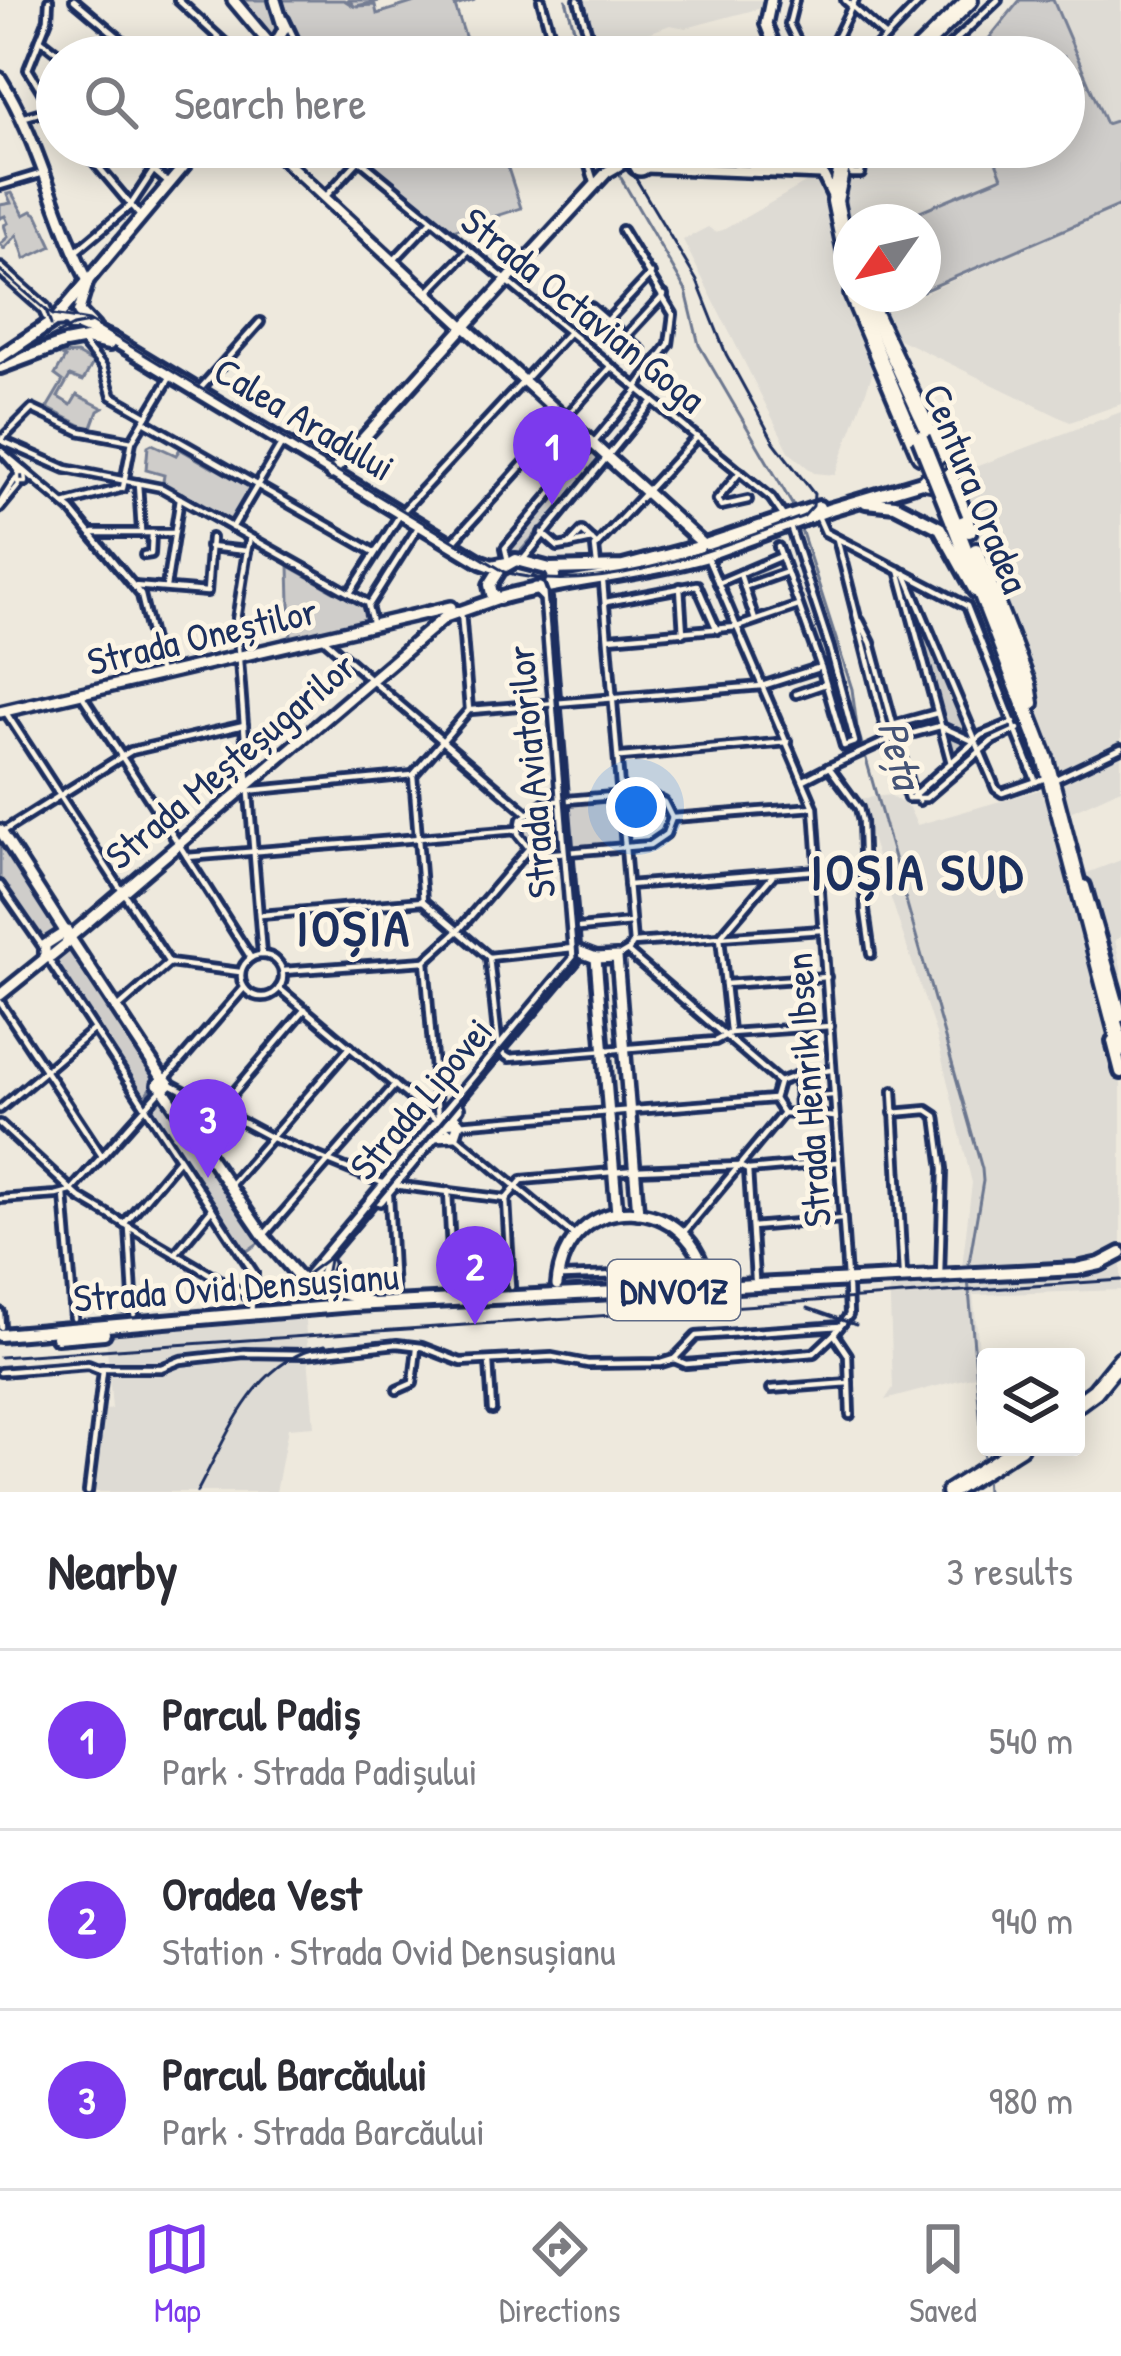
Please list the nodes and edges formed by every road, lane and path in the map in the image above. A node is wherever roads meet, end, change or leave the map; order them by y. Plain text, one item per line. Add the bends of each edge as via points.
1 (49, 0) edge
2 (74, 0) edge
3 (178, 0) edge
4 (233, 0) edge
5 (275, 0) edge
6 (541, 0) edge
7 (578, 0) edge
8 (771, 0) edge
9 (795, 0) edge
10 (903, 0) edge
11 (922, 0) edge
12 (974, 0) edge
13 (998, 0) edge
14 (850, 1) edge
15 (912, 10) junction
16 (282, 13) junction
17 (41, 36) edge
18 (117, 36) edge
19 (216, 36) edge
20 (259, 36) edge
21 (280, 36) edge
22 (293, 36) edge
23 (551, 36) edge
24 (589, 36) edge
25 (770, 36) edge
26 (795, 36) edge
27 (836, 36) edge
28 (885, 36) edge
29 (887, 36) edge
30 (937, 36) edge
31 (960, 36) edge
32 (36, 49) edge
33 (0, 78) edge
34 (36, 82) edge
35 (5, 96) edge
36 (36, 115) edge
37 (25, 117) junction
38 (36, 149) edge
39 (43, 168) edge
40 (99, 168) edge
41 (151, 168) edge
42 (158, 168) edge
43 (184, 168) edge
44 (293, 168) edge
45 (352, 168) edge
46 (369, 168) edge
47 (590, 168) edge
48 (616, 168) edge
49 (788, 168) edge
50 (824, 168) edge
51 (843, 168) edge
52 (844, 168) edge
53 (822, 170) junction
54 (44, 172) junction
55 (156, 172) junction
56 (171, 185) junction
57 (595, 185) junction
58 (0, 186) edge
59 (325, 197) junction
60 (835, 201) junction
61 (836, 204) edge
62 (841, 204) edge
63 (130, 206) junction
64 (144, 219) junction
65 (432, 220) junction
66 (622, 230) dead end
67 (469, 250) junction
68 (73, 253) junction
69 (114, 253) junction
70 (393, 261) junction
71 (0, 269) edge
72 (650, 274) junction
73 (88, 280) junction
74 (507, 281) junction
75 (428, 292) junction
76 (664, 295) junction
77 (591, 308) dead end
78 (864, 312) edge
79 (865, 312) edge
80 (866, 312) edge
81 (607, 321) junction
82 (52, 322) junction
83 (76, 322) junction
84 (260, 322) dead end
85 (464, 326) junction
86 (569, 332) junction
87 (626, 337) junction
88 (64, 344) junction
89 (642, 351) dead end
90 (0, 357) edge
91 (612, 366) junction
92 (0, 368) edge
93 (170, 377) junction
94 (524, 381) junction
95 (638, 388) junction
96 (198, 393) junction
97 (653, 401) junction
98 (145, 419) junction
99 (565, 419) junction
100 (697, 437) junction
101 (1, 439) edge
102 (132, 441) junction
103 (282, 443) junction
104 (592, 444) junction
105 (1, 451) edge
106 (940, 455) dead end
107 (606, 456) junction
108 (922, 461) dead end
109 (740, 472) junction
110 (331, 473) junction
111 (21, 478) junction
112 (125, 480) junction
113 (138, 483) junction
114 (929, 483) junction
115 (257, 485) junction
116 (43, 486) junction
117 (646, 493) junction
118 (864, 496) junction
119 (180, 498) junction
120 (748, 500) dead end
121 (64, 504) junction
122 (0, 506) edge
123 (839, 506) junction
124 (400, 514) junction
125 (797, 518) junction
126 (954, 520) junction
127 (680, 524) junction
128 (232, 527) junction
129 (418, 527) junction
130 (969, 530) dead end
131 (90, 533) junction
132 (141, 533) junction
133 (152, 533) junction
134 (172, 533) junction
135 (542, 533) junction
136 (211, 538) dead end
137 (250, 538) junction
138 (840, 540) junction
139 (595, 543) junction
140 (450, 545) junction
141 (208, 547) junction
142 (778, 547) dead end
143 (247, 550) junction
144 (702, 550) junction
145 (976, 551) dead end
146 (376, 553) junction
147 (144, 555) dead end
148 (781, 556) junction
149 (513, 562) junction
150 (549, 568) junction
151 (786, 572) junction
152 (902, 572) junction
153 (601, 574) junction
154 (740, 574) junction
155 (490, 584) junction
156 (550, 584) junction
157 (718, 584) junction
158 (134, 586) junction
159 (680, 587) junction
160 (744, 587) junction
161 (536, 588) junction
162 (166, 589) junction
163 (975, 591) junction
164 (350, 595) junction
165 (499, 598) junction
166 (606, 602) junction
167 (369, 605) junction
168 (799, 606) junction
169 (456, 609) junction
170 (855, 610) junction
171 (820, 619) junction
172 (756, 621) junction
173 (425, 622) junction
174 (806, 624) junction
175 (373, 627) junction
176 (737, 627) junction
177 (717, 630) junction
178 (683, 633) junction
179 (609, 638) junction
180 (323, 639) junction
181 (239, 658) junction
182 (821, 667) junction
183 (161, 676) junction
184 (369, 678) junction
185 (1016, 682) junction
186 (826, 683) junction
187 (762, 686) junction
188 (80, 694) junction
189 (796, 694) dead end
190 (614, 698) junction
191 (557, 702) junction
192 (1032, 708) junction
193 (469, 710) junction
194 (3, 712) edge
195 (937, 712) junction
196 (244, 725) junction
197 (893, 725) junction
198 (1017, 725) junction
199 (940, 726) junction
200 (892, 739) junction
201 (442, 741) junction
202 (788, 742) junction
203 (975, 742) junction
204 (1121, 748) edge
205 (980, 751) junction
206 (121, 756) junction
207 (619, 758) junction
208 (951, 763) junction
209 (829, 767) junction
210 (413, 776) junction
211 (1047, 779) junction
212 (804, 780) junction
213 (248, 789) junction
214 (622, 795) junction
215 (61, 796) junction
216 (913, 796) junction
217 (566, 800) junction
218 (814, 807) junction
219 (526, 813) junction
220 (672, 818) junction
221 (518, 830) junction
222 (1, 831) edge
223 (418, 838) junction
224 (177, 842) junction
225 (529, 848) junction
226 (627, 848) junction
227 (253, 851) junction
228 (570, 854) junction
229 (187, 857) junction
230 (818, 871) junction
231 (772, 876) junction
232 (1083, 883) junction
233 (0, 885) edge
234 (628, 885) junction
235 (121, 890) junction
236 (423, 901) junction
237 (260, 915) junction
238 (631, 923) junction
239 (1089, 927) junction
240 (579, 928) junction
241 (822, 930) junction
242 (458, 931) junction
243 (67, 935) junction
244 (720, 937) junction
245 (633, 943) junction
246 (578, 951) junction
247 (45, 953) junction
248 (622, 954) junction
249 (871, 954) dead end
250 (262, 955) junction
251 (489, 957) junction
252 (251, 958) junction
253 (596, 958) junction
254 (425, 961) junction
255 (169, 963) junction
256 (283, 971) junction
257 (241, 972) junction
258 (826, 977) junction
259 (725, 984) junction
260 (245, 988) junction
261 (279, 988) junction
262 (0, 996) edge
263 (116, 1009) junction
264 (305, 1010) junction
265 (1121, 1016) edge
266 (830, 1026) junction
267 (94, 1029) junction
268 (1121, 1029) edge
269 (727, 1034) junction
270 (350, 1047) junction
271 (625, 1049) junction
272 (1121, 1049) edge
273 (602, 1050) junction
274 (501, 1053) junction
275 (44, 1070) junction
276 (832, 1070) junction
277 (1121, 1072) edge
278 (798, 1075) junction
279 (779, 1082) junction
280 (395, 1085) junction
281 (163, 1086) junction
282 (892, 1090) dead end
283 (834, 1095) junction
284 (800, 1096) junction
285 (774, 1099) junction
286 (144, 1106) junction
287 (422, 1107) junction
288 (629, 1108) junction
289 (0, 1109) edge
290 (218, 1110) junction
291 (448, 1110) junction
292 (608, 1111) junction
293 (783, 1113) junction
294 (893, 1113) junction
295 (799, 1117) junction
296 (835, 1117) junction
297 (440, 1123) junction
298 (0, 1124) edge
299 (455, 1135) junction
300 (434, 1136) junction
301 (272, 1138) junction
302 (102, 1156) junction
303 (179, 1159) junction
304 (329, 1161) junction
305 (838, 1162) junction
306 (739, 1166) junction
307 (635, 1170) junction
308 (748, 1170) junction
309 (613, 1172) junction
310 (230, 1184) junction
311 (388, 1186) junction
312 (516, 1188) junction
313 (448, 1191) junction
314 (68, 1192) junction
315 (0, 1199) edge
316 (506, 1199) junction
317 (212, 1209) junction
318 (617, 1213) junction
319 (638, 1213) junction
320 (842, 1219) junction
321 (126, 1226) junction
322 (752, 1227) junction
323 (683, 1233) junction
324 (263, 1236) junction
325 (576, 1237) junction
326 (176, 1254) junction
327 (1121, 1256) edge
328 (706, 1272) junction
329 (940, 1277) junction
330 (971, 1278) junction
331 (755, 1279) dead end
332 (903, 1280) junction
333 (557, 1282) joint
334 (848, 1284) junction
335 (313, 1286) junction
336 (512, 1287) dead end
337 (709, 1289) junction
338 (453, 1292) dead end
339 (394, 1293) dead end
340 (249, 1297) junction
341 (382, 1303) junction
342 (0, 1312) edge
343 (134, 1314) dead end
344 (250, 1316) junction
345 (74, 1318) dead end
346 (840, 1326) junction
347 (0, 1334) edge
348 (834, 1334) junction
349 (417, 1346) junction
350 (674, 1359) junction
351 (1121, 1359) edge
352 (489, 1361) junction
353 (101, 1368) junction
354 (1121, 1368) edge
355 (0, 1372) edge
356 (848, 1383) junction
357 (770, 1389) dead end
358 (397, 1390) dead end
359 (1085, 1400) edge
360 (1085, 1404) edge
361 (492, 1410) dead end
362 (850, 1415) dead end
363 (995, 1456) edge
364 (996, 1456) edge
365 (88, 1492) edge
366 (937, 1492) edge
367 (950, 1492) edge

1 - 17 street
2 - 18 street
3 - 19 street
4 - 20 street
5 - 16 street
6 - 23 street
7 - 24 street
8 - 25 street
9 - 26 street
10 - 15 street
11 - 15 street
12 - 30 highway
13 - 31 street
14 - 27 street
14 - 28 street
15 - 29 street
16 - 21 street
16 - 22 street
32 - 34 street via 28,69
33 - 35 street
35 - 37 street
36 - 37 street
37 - 38 street
39 - 54 street
40 - 63 street
41 - 55 street
42 - 55 street
43 - 56 street
44 - 59 street
45 - 59 street
46 - 65 street, Strada Octavian Goga
47 - 57 street
48 - 57 street
49 - 53 street
50 - 53 street
51 - 60 highway
52 - 62 highway
53 - 60 street
54 - 58 street
54 - 68 street
55 - 56 street
55 - 63 street
56 - 64 street
57 - 74 street
59 - 70 street
60 - 61 highway
63 - 64 street
63 - 68 street
64 - 69 street
65 - 67 street, Strada Octavian Goga
65 - 70 street
66 - 72 street
67 - 74 street, Strada Octavian Goga
67 - 75 street
68 - 73 street
69 - 73 street
69 - 83 street
70 - 75 street
71 - 82 street
72 - 76 street
72 - 81 street
73 - 82 street
73 - 83 street
74 - 85 street
74 - 86 street, Strada Octavian Goga
75 - 85 street
76 - 87 street
76 - 95 street via 672,339
77 - 81 street
78 - 108 highway
79 - 126 highway, Centura Oradea, bridge
80 - 106 highway
81 - 87 street
82 - 83 main road
82 - 88 main road via 50,336
82 - 90 main road
83 - 88 main road, Calea Aradului
83 - 93 main road, Calea Aradului
83 - 93 main road, Calea Aradului
83 - 98 street via 112,396
84 - 96 street
85 - 94 street
85 - 110 street
86 - 91 street, Strada Octavian Goga
86 - 94 street
87 - 89 street
88 - 92 main road, Calea Aradului
91 - 95 street, Strada Octavian Goga
91 - 99 street
93 - 96 main road, Calea Aradului
93 - 98 street
94 - 99 street
94 - 124 street
95 - 97 street, Strada Octavian Goga
95 - 104 street
96 - 103 main road, Calea Aradului
97 - 100 street, Strada Octavian Goga
97 - 107 street
98 - 102 street
98 - 115 street
99 - 104 street
99 - 140 street
100 - 109 street, Strada Octavian Goga
100 - 117 street
101 - 102 street via 32,409
101 - 112 street via 66,469
102 - 112 street
103 - 110 main road, Calea Aradului
103 - 115 street
104 - 107 street
104 - 149 street via 505,548
105 - 111 street
105 - 116 street
107 - 117 street
107 - 135 street
109 - 120 street via 717,500
109 - 125 street, Strada Octavian Goga
110 - 124 main road, Calea Aradului
111 - 116 street
111 - 122 street
112 - 113 street
112 - 121 street via 123,488
113 - 119 street
113 - 132 street
114 - 118 main road, Calea Aradului
114 - 130 highway, Calea Aradului via 955,471
114 - 163 highway
115 - 128 street
115 - 146 street
116 - 121 street
117 - 127 street
117 - 139 street
118 - 123 main road, Calea Aradului
118 - 125 main road, Calea Aradului
119 - 128 street
119 - 134 street
121 - 131 street
123 - 125 main road, Calea Aradului
123 - 163 main road via 885,502 934,524
124 - 129 main road, Calea Aradului
124 - 140 main road, Calea Aradului
124 - 146 street
125 - 138 street, Strada Octavian Goga
125 - 144 main road, Calea Aradului
125 - 171 street
126 - 185 highway, Centura Oradea
126 - 192 highway, Centura Oradea
127 - 144 street
127 - 144 street
128 - 137 street
129 - 140 main road, Calea Aradului
129 - 167 street
131 - 132 street
131 - 158 street
132 - 133 street
133 - 134 street
133 - 147 street via 151,554
134 - 162 street
135 - 139 street via 557,547 582,531
135 - 149 street
136 - 141 street
137 - 143 street
137 - 164 street
138 - 152 street
138 - 170 street
139 - 153 street
140 - 149 main road, Calea Aradului via 487,565
140 - 155 main road, Calea Aradului via 482,567
141 - 143 street
141 - 162 street via 207,592
142 - 148 street
143 - 181 street
144 - 153 main road, Calea Aradului via 660,569
144 - 157 street, Strada Henrik Ibsen
145 - 192 highway
146 - 164 street
148 - 151 street
148 - 154 street
149 - 150 main road, Calea Aradului
149 - 155 main road
150 - 153 main road, Calea Aradului
150 - 156 main road
151 - 160 street
151 - 168 street
152 - 195 street
152 - 198 street via 967,606
152 - 203 street
153 - 156 main road, Calea Aradului
153 - 166 street
154 - 157 street
154 - 160 street
155 - 165 main road, Calea Aradului
155 - 169 street, Strada Oneștilor
156 - 161 main road, Calea Aradului
156 - 191 street, Strada Aviatorilor
157 - 176 street, Strada Henrik Ibsen
158 - 162 street
158 - 183 street
159 - 166 street
159 - 177 street via 697,585
159 - 178 street
160 - 172 street
161 - 165 main road, Calea Aradului
161 - 191 street, Strada Aviatorilor via 546,598
163 - 185 highway
164 - 167 street
165 - 169 street, Strada Oneștilor
166 - 179 street
167 - 175 street
168 - 172 street
168 - 174 street
169 - 173 street, Strada Oneștilor
169 - 193 street
170 - 197 street
170 - 200 street
171 - 174 street
171 - 186 street via 855,742 844,746
172 - 176 street
173 - 175 street, Strada Oneștilor
173 - 184 street, Strada Meșteșugarilor
174 - 182 street
175 - 180 street, Strada Oneștilor
176 - 177 street
176 - 187 street, Strada Henrik Ibsen
177 - 178 street
178 - 179 street
179 - 190 street
180 - 181 street, Strada Oneștilor
180 - 184 street
181 - 183 street, Strada Oneștilor
181 - 196 street
182 - 186 street
182 - 187 street
183 - 188 street, Strada Oneștilor
184 - 201 street
184 - 213 street, Strada Meșteșugarilor
185 - 211 highway
186 - 189 street
187 - 190 street
187 - 202 street, Strada Henrik Ibsen
188 - 194 street, Strada Oneștilor
188 - 206 street
190 - 191 street
190 - 207 street
191 - 193 street
191 - 217 street, Strada Aviatorilor
192 - 211 highway
193 - 201 street
194 - 215 street
195 - 197 street
195 - 199 street
196 - 206 street
196 - 213 street
197 - 200 street
198 - 203 street
198 - 205 street
198 - 211 street
199 - 200 street
199 - 203 street
199 - 208 street
200 - 209 street
200 - 216 street
201 - 210 street
201 - 219 street
202 - 207 street
202 - 212 street, Strada Henrik Ibsen
203 - 205 street
203 - 208 street
204 - 211 street
205 - 211 street via 998,791
205 - 216 street
206 - 215 street
206 - 224 street
207 - 214 street
208 - 216 street
209 - 212 street
209 - 249 street via 862,821
210 - 213 street
210 - 223 street
211 - 232 highway
211 - 239 highway
212 - 218 street, Strada Henrik Ibsen
213 - 224 street, Strada Meșteșugarilor
213 - 224 street, Strada Meșteșugarilor
213 - 227 street
214 - 217 street
214 - 220 street via 655,796
214 - 226 street
215 - 222 street
215 - 235 street
217 - 219 street
217 - 228 street, Strada Aviatorilor
218 - 220 street
218 - 230 street, Strada Henrik Ibsen
219 - 221 street
220 - 226 street via 658,842
221 - 223 street
221 - 225 street
222 - 243 street
223 - 227 street
223 - 236 street
224 - 229 street
224 - 235 street, Strada Meșteșugarilor
225 - 228 street
225 - 242 street
226 - 228 street
226 - 234 street
227 - 229 street
227 - 237 street
228 - 240 street, Strada Aviatorilor
228 - 246 street, Strada Aviatorilor
229 - 252 street
230 - 231 street
230 - 241 street, Strada Henrik Ibsen
231 - 234 street
231 - 244 street
232 - 265 main road
232 - 268 highway
233 - 247 street
234 - 238 street
235 - 243 street, Strada Meșteșugarilor
235 - 255 street
236 - 237 street
236 - 242 street
237 - 250 street
238 - 240 street
238 - 245 street
239 - 272 highway
239 - 277 main road
240 - 246 street, Strada Aviatorilor
241 - 244 street
241 - 258 street, Strada Henrik Ibsen
242 - 251 street
242 - 254 street
243 - 247 street, Strada Meșteșugarilor
243 - 263 street
244 - 245 street
244 - 259 street
245 - 248 street
246 - 251 street
246 - 253 street
246 - 274 street, Strada Lipovei via 576,969
247 - 262 street
247 - 267 street
248 - 253 street
248 - 269 street
248 - 271 street
250 - 252 street
250 - 256 street
251 - 274 street
252 - 257 street
253 - 273 street
254 - 256 street
254 - 291 street
255 - 257 street
255 - 263 street
256 - 261 street
257 - 260 street
258 - 259 street
258 - 266 street, Strada Henrik Ibsen
259 - 269 street
260 - 261 street via 261,997
260 - 281 street
261 - 264 street
262 - 275 street
263 - 281 street
264 - 270 street
264 - 290 street
266 - 269 street
266 - 276 street, Strada Henrik Ibsen
267 - 275 street
267 - 286 street
269 - 271 street
269 - 279 street
270 - 280 street
270 - 301 street
271 - 273 street
271 - 288 street
273 - 274 street
273 - 292 street
274 - 291 street, Strada Lipovei
275 - 289 street
275 - 302 street
276 - 278 street
276 - 283 street, Strada Henrik Ibsen
278 - 279 street
278 - 284 street
279 - 285 street
280 - 287 street
280 - 304 street
281 - 286 street
281 - 290 street
281 - 310 street
282 - 294 street
283 - 284 street
283 - 296 street, Strada Henrik Ibsen
284 - 295 street
285 - 288 street
285 - 293 street
286 - 302 street
286 - 303 street
287 - 291 street
287 - 297 street
288 - 292 street
288 - 307 street
290 - 301 street
291 - 292 street
291 - 297 street, Strada Lipovei
291 - 299 street
292 - 309 street
293 - 295 street
293 - 306 street
294 - 329 street via 927,1109 936,1116
294 - 332 street
295 - 296 street
296 - 305 street, Strada Henrik Ibsen
297 - 299 street
297 - 300 street, Strada Lipovei
297 - 311 street, Strada Lipovei
298 - 314 street
299 - 300 street
299 - 312 street
300 - 311 street, Strada Lipovei
301 - 304 street
301 - 310 street
302 - 314 street
303 - 317 street
303 - 321 street
304 - 311 street
304 - 324 street
305 - 308 street
305 - 320 street, Strada Henrik Ibsen
306 - 307 street
306 - 308 street
306 - 323 street
307 - 309 street
307 - 319 street
308 - 322 street
309 - 312 street via 522,1180
309 - 318 street
310 - 324 street
311 - 313 street
311 - 335 street, Strada Lipovei
311 - 339 street
312 - 316 street
312 - 325 street
313 - 316 street
313 - 338 street
314 - 315 street
314 - 321 street
314 - 345 street
316 - 336 street
317 - 326 street
317 - 340 street via 254,1273
318 - 319 street
318 - 325 street
319 - 323 street
320 - 322 street
320 - 334 street, Strada Henrik Ibsen
321 - 326 street
321 - 343 street
322 - 331 street
323 - 328 street
324 - 335 street
325 - 333 street
326 - 340 street
327 - 330 main road, Strada Ovid Densușianu / DNVO1Z via 1081,1273
328 - 333 street
328 - 337 street
329 - 330 main road, Strada Ovid Densușianu / DNVO1Z
329 - 332 main road, Strada Ovid Densușianu / DNVO1Z
330 - 334 main road, Strada Ovid Densușianu / DNVO1Z
332 - 334 main road, Strada Ovid Densușianu / DNVO1Z
334 - 337 main road, Strada Ovid Densușianu / DNVO1Z
334 - 346 street, Strada Henrik Ibsen via 849,1315
334 - 347 main road, Strada Ovid Densușianu / DNVO1Z
335 - 341 street
337 - 341 main road, Strada Ovid Densușianu / DNVO1Z
340 - 344 street
341 - 344 main road, Strada Ovid Densușianu / DNVO1Z
342 - 347 street
344 - 347 main road, Strada Ovid Densușianu / DNVO1Z
346 - 348 street
346 - 350 street via 696,1336
348 - 350 street via 814,1353
348 - 356 street via 848,1355
349 - 352 street via 454,1361
349 - 353 street
349 - 358 street via 413,1384
350 - 352 street
351 - 359 highway
352 - 361 street
353 - 355 street
353 - 365 street
354 - 360 highway
356 - 357 street
356 - 362 street
363 - 366 highway
364 - 367 highway

